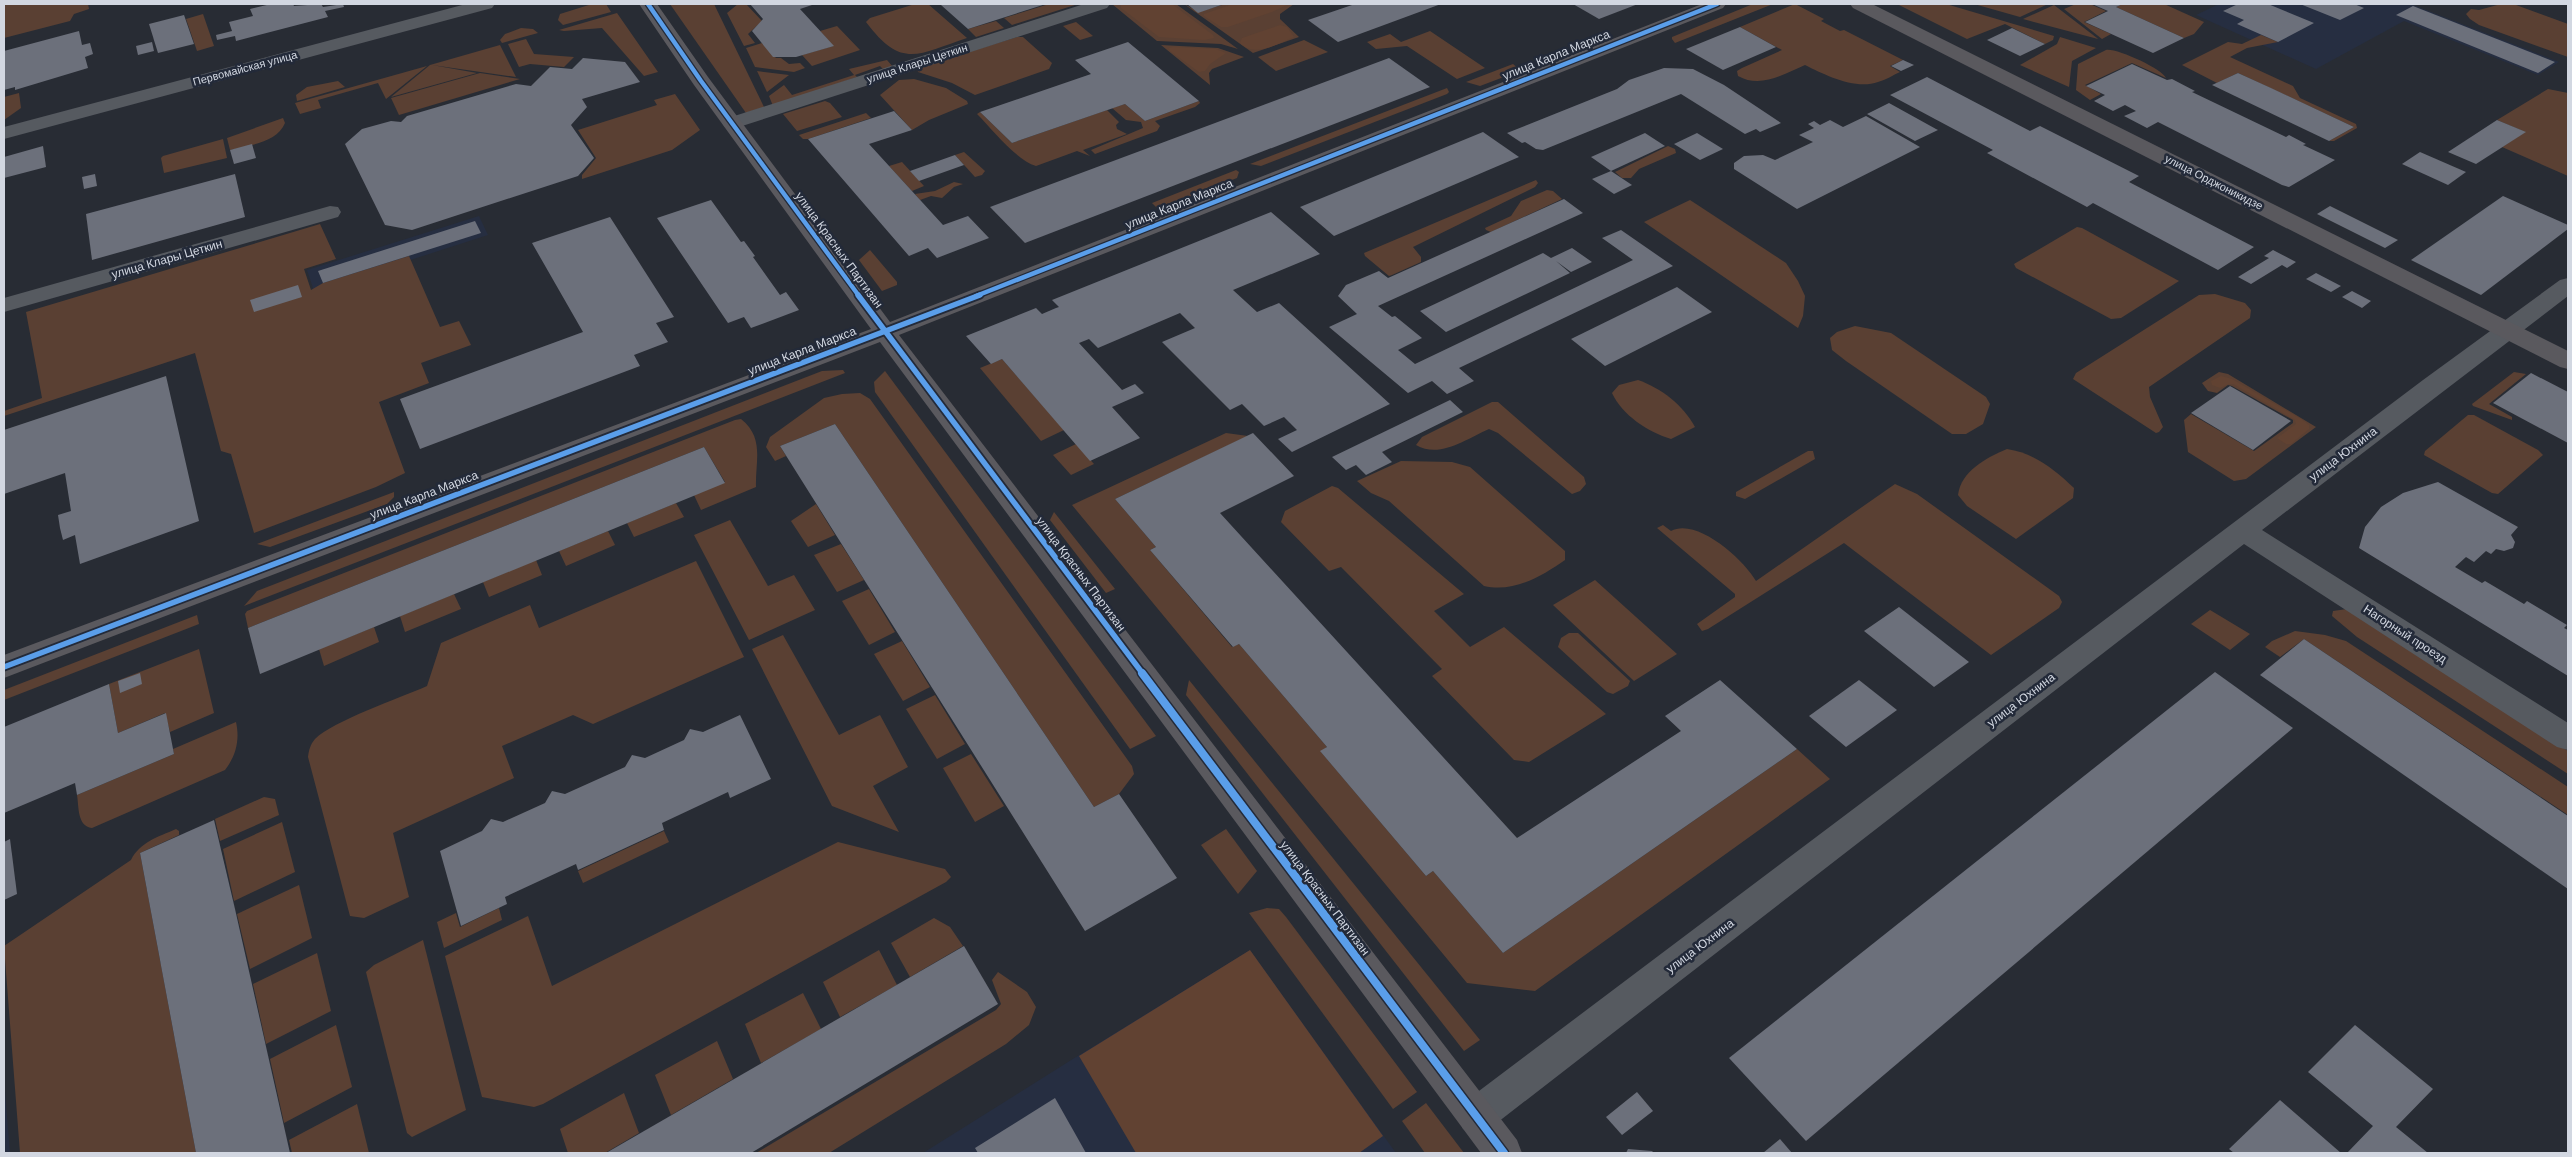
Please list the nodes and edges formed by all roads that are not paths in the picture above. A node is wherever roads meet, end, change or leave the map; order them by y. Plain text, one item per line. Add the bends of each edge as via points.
1 (486, 4) edge
2 (648, 4) edge
3 (1101, 4) edge
4 (1717, 4) edge
5 (1859, 4) edge
6 (732, 123) junction
7 (4, 133) edge
8 (330, 212) dead end
9 (2568, 285) edge
10 (4, 306) edge
11 (2507, 330) junction
12 (885, 332) junction
13 (2568, 361) edge
14 (2242, 530) junction
15 (4, 667) edge
16 (2568, 738) edge
17 (1476, 1116) junction
18 (1504, 1153) edge

1 - 7 street, Первомайская улица
2 - 6 street, улица Красных Партизан
3 - 6 street, улица Клары Цеткин
4 - 12 street, улица Карла Маркса
5 - 11 street, улица Орджоникидзе
6 - 12 street, улица Красных Партизан
8 - 10 street, улица Клары Цеткин
9 - 11 street, улица Юхнина
11 - 13 street, улица Орджоникидзе
11 - 14 street, улица Юхнина
12 - 15 street, улица Карла Маркса
12 - 17 street, улица Красных Партизан
14 - 16 street, Нагорный проезд
14 - 17 street, улица Юхнина
17 - 18 street, улица Красных Партизан

